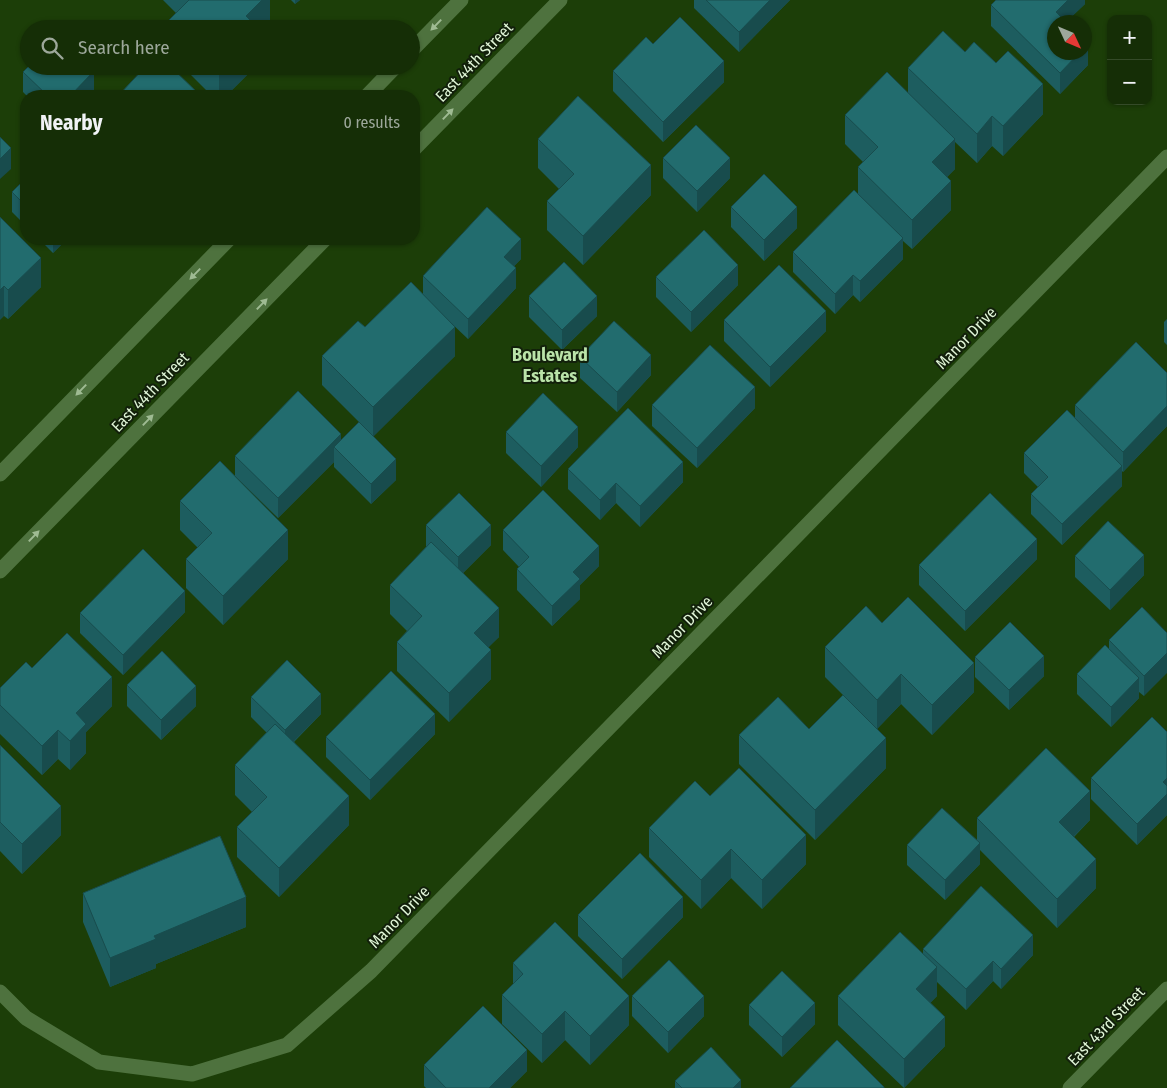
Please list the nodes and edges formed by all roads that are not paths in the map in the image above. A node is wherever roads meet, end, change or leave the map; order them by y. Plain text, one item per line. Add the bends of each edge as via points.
1 (461, 0) edge
2 (560, 0) edge
3 (420, 42) edge
4 (387, 75) edge
5 (373, 90) edge
6 (420, 143) edge
7 (1167, 157) edge
8 (222, 245) edge
9 (320, 245) edge
10 (0, 474) edge
11 (0, 571) edge
12 (1167, 989) edge
13 (0, 992) edge
14 (1070, 1088) edge

1 -> 3 street
6 -> 2 street, East 44th Street
4 - 5 street
7 - 13 street, Manor Drive via 371,971 288,1045 192,1074 99,1062 26,1018
8 -> 10 street
11 -> 9 street, East 44th Street
12 - 14 street, East 43rd Street

